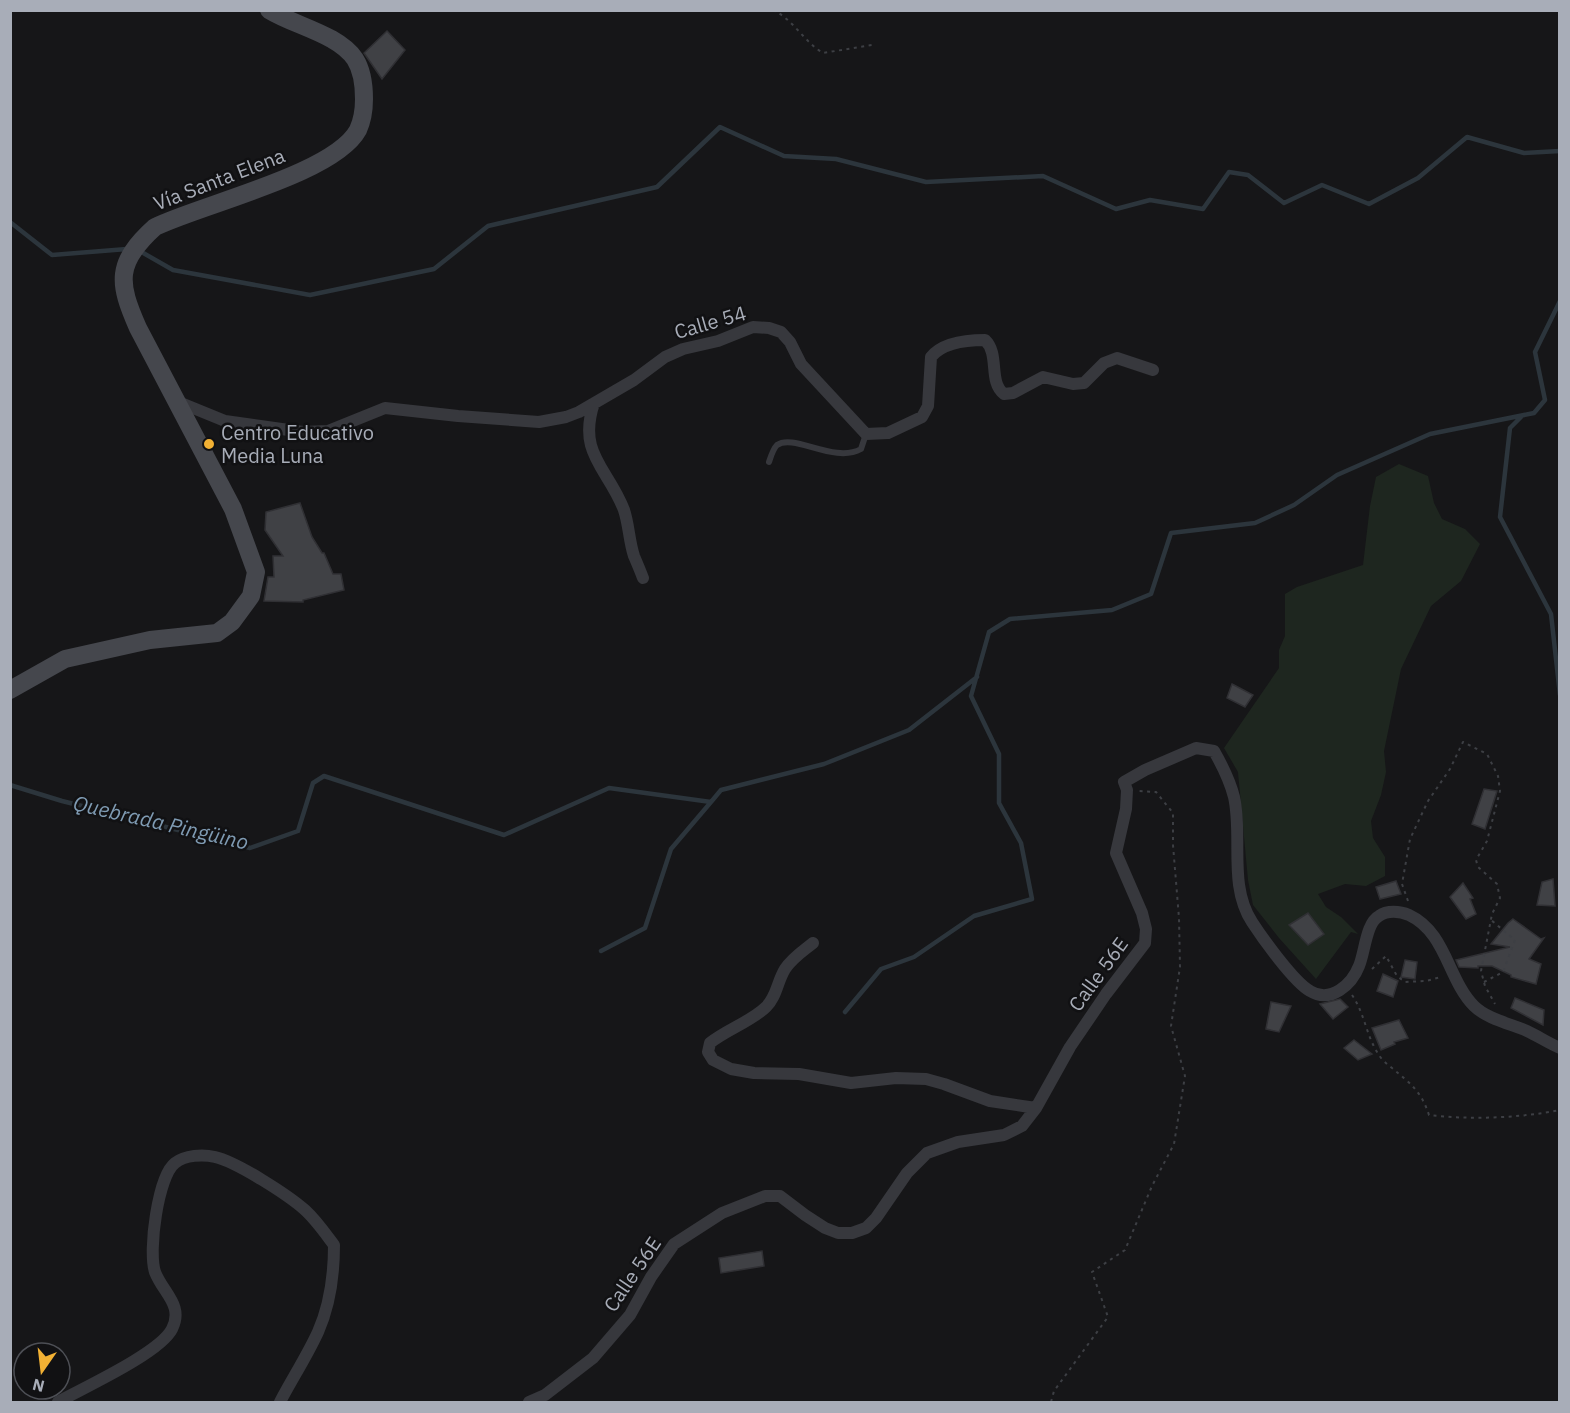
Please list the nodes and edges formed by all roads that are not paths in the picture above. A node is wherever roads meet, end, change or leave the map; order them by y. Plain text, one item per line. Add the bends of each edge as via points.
1 (268, 10) edge
2 (1153, 370) dead end
3 (175, 400) junction
4 (594, 403) junction
5 (866, 435) junction
6 (769, 462) dead end
7 (643, 578) dead end
8 (10, 690) edge
9 (813, 943) dead end
10 (1558, 1047) edge
11 (1036, 1108) junction
12 (58, 1402) edge
13 (280, 1402) edge
14 (529, 1402) edge

1 - 3 main road, Vía Santa Elena via 334,40 356,60 364,86 364,114 357,132 317,164 155,227 128,259 122,282 128,305
2 - 5 street via 1117,358 1104,363 1084,383 1042,377 1004,394 996,384 990,345 985,340 958,343 936,351 931,357 928,406 922,417 888,434
3 - 4 street, Calle 54 via 225,421 303,432 328,430 385,408 539,422 566,417
3 - 8 main road, Vía Santa Elena via 223,489 251,554 256,572 250,596 232,622 217,633 150,640 65,659
4 - 5 street, Calle 54 via 682,349 718,341 753,327 770,328 781,332 790,342 801,364
4 - 7 street via 588,421 589,440 624,511
5 - 6 lane via 861,449 843,454 783,442 775,447
9 - 11 street via 784,970 774,999 763,1010 710,1043 708,1052 713,1060 731,1069 754,1073 799,1074 851,1083 926,1079 990,1101
10 - 11 street, Calle 56E via 1475,1008 1430,931 1401,912 1378,916 1372,923 1359,966 1338,993 1312,993 1296,980 1251,920 1239,890 1234,797 1214,751 1196,748 1124,782 1126,810 1116,853 1142,914 1145,943 1070,1047
11 - 14 street, Calle 56E via 1022,1126 1004,1135 958,1142 927,1153 907,1173 876,1218 866,1228 852,1233 825,1228 780,1196 765,1196 722,1213 674,1244 630,1315 593,1358 545,1395
12 - 13 street via 146,1353 172,1329 176,1307 156,1272 152,1248 156,1209 176,1162 201,1155 216,1157 273,1187 304,1209 334,1245 331,1286 319,1330

